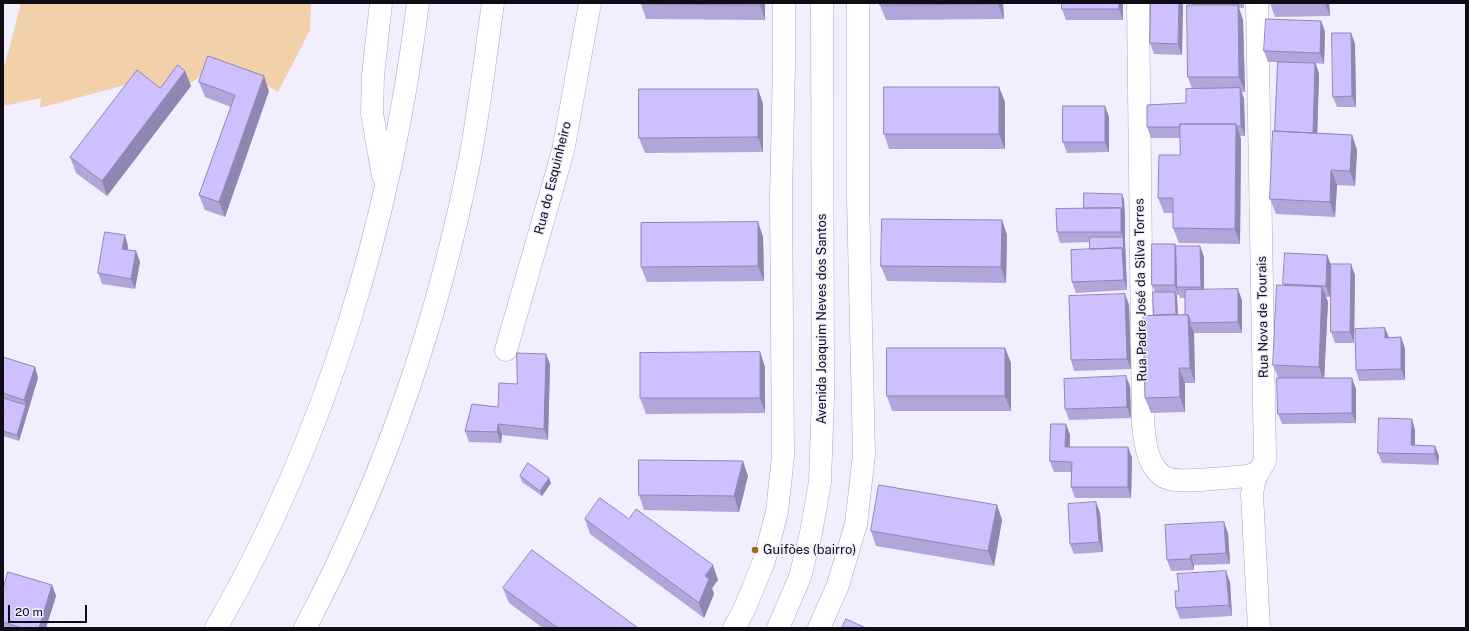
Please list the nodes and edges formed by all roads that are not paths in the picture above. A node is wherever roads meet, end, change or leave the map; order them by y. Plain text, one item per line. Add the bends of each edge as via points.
1 (381, 3) edge
2 (418, 3) edge
3 (492, 3) edge
4 (590, 3) edge
5 (784, 3) edge
6 (822, 3) edge
7 (858, 3) edge
8 (1138, 3) edge
9 (1257, 3) edge
10 (385, 188) junction
11 (506, 350) dead end
12 (1258, 473) junction
13 (216, 628) edge
14 (305, 628) edge
15 (734, 628) edge
16 (778, 628) edge
17 (819, 628) edge
18 (1259, 628) edge

1 - 10 main road via 373,75 372,113
2 - 10 main road via 406,82
3 - 14 main road via 480,104 471,154 429,326 396,427 372,487
4 - 11 main road, Rua do Esquinheiro via 563,151
5 - 15 main road via 781,197 783,456 777,512 764,561
6 - 16 main road, Avenida Joaquim Neves dos Santos via 823,396 820,482 800,577
7 - 17 main road via 858,198 864,455 856,524 838,584
8 - 12 main road, Rua Padre José da Silva Torres via 1145,443 1157,472 1166,478 1181,480 1248,476
9 - 12 main road, Rua Nova de Tourais via 1265,460
10 - 13 main road via 341,348 309,434 263,538
12 - 18 main road, Rua Nova de Tourais via 1252,494

